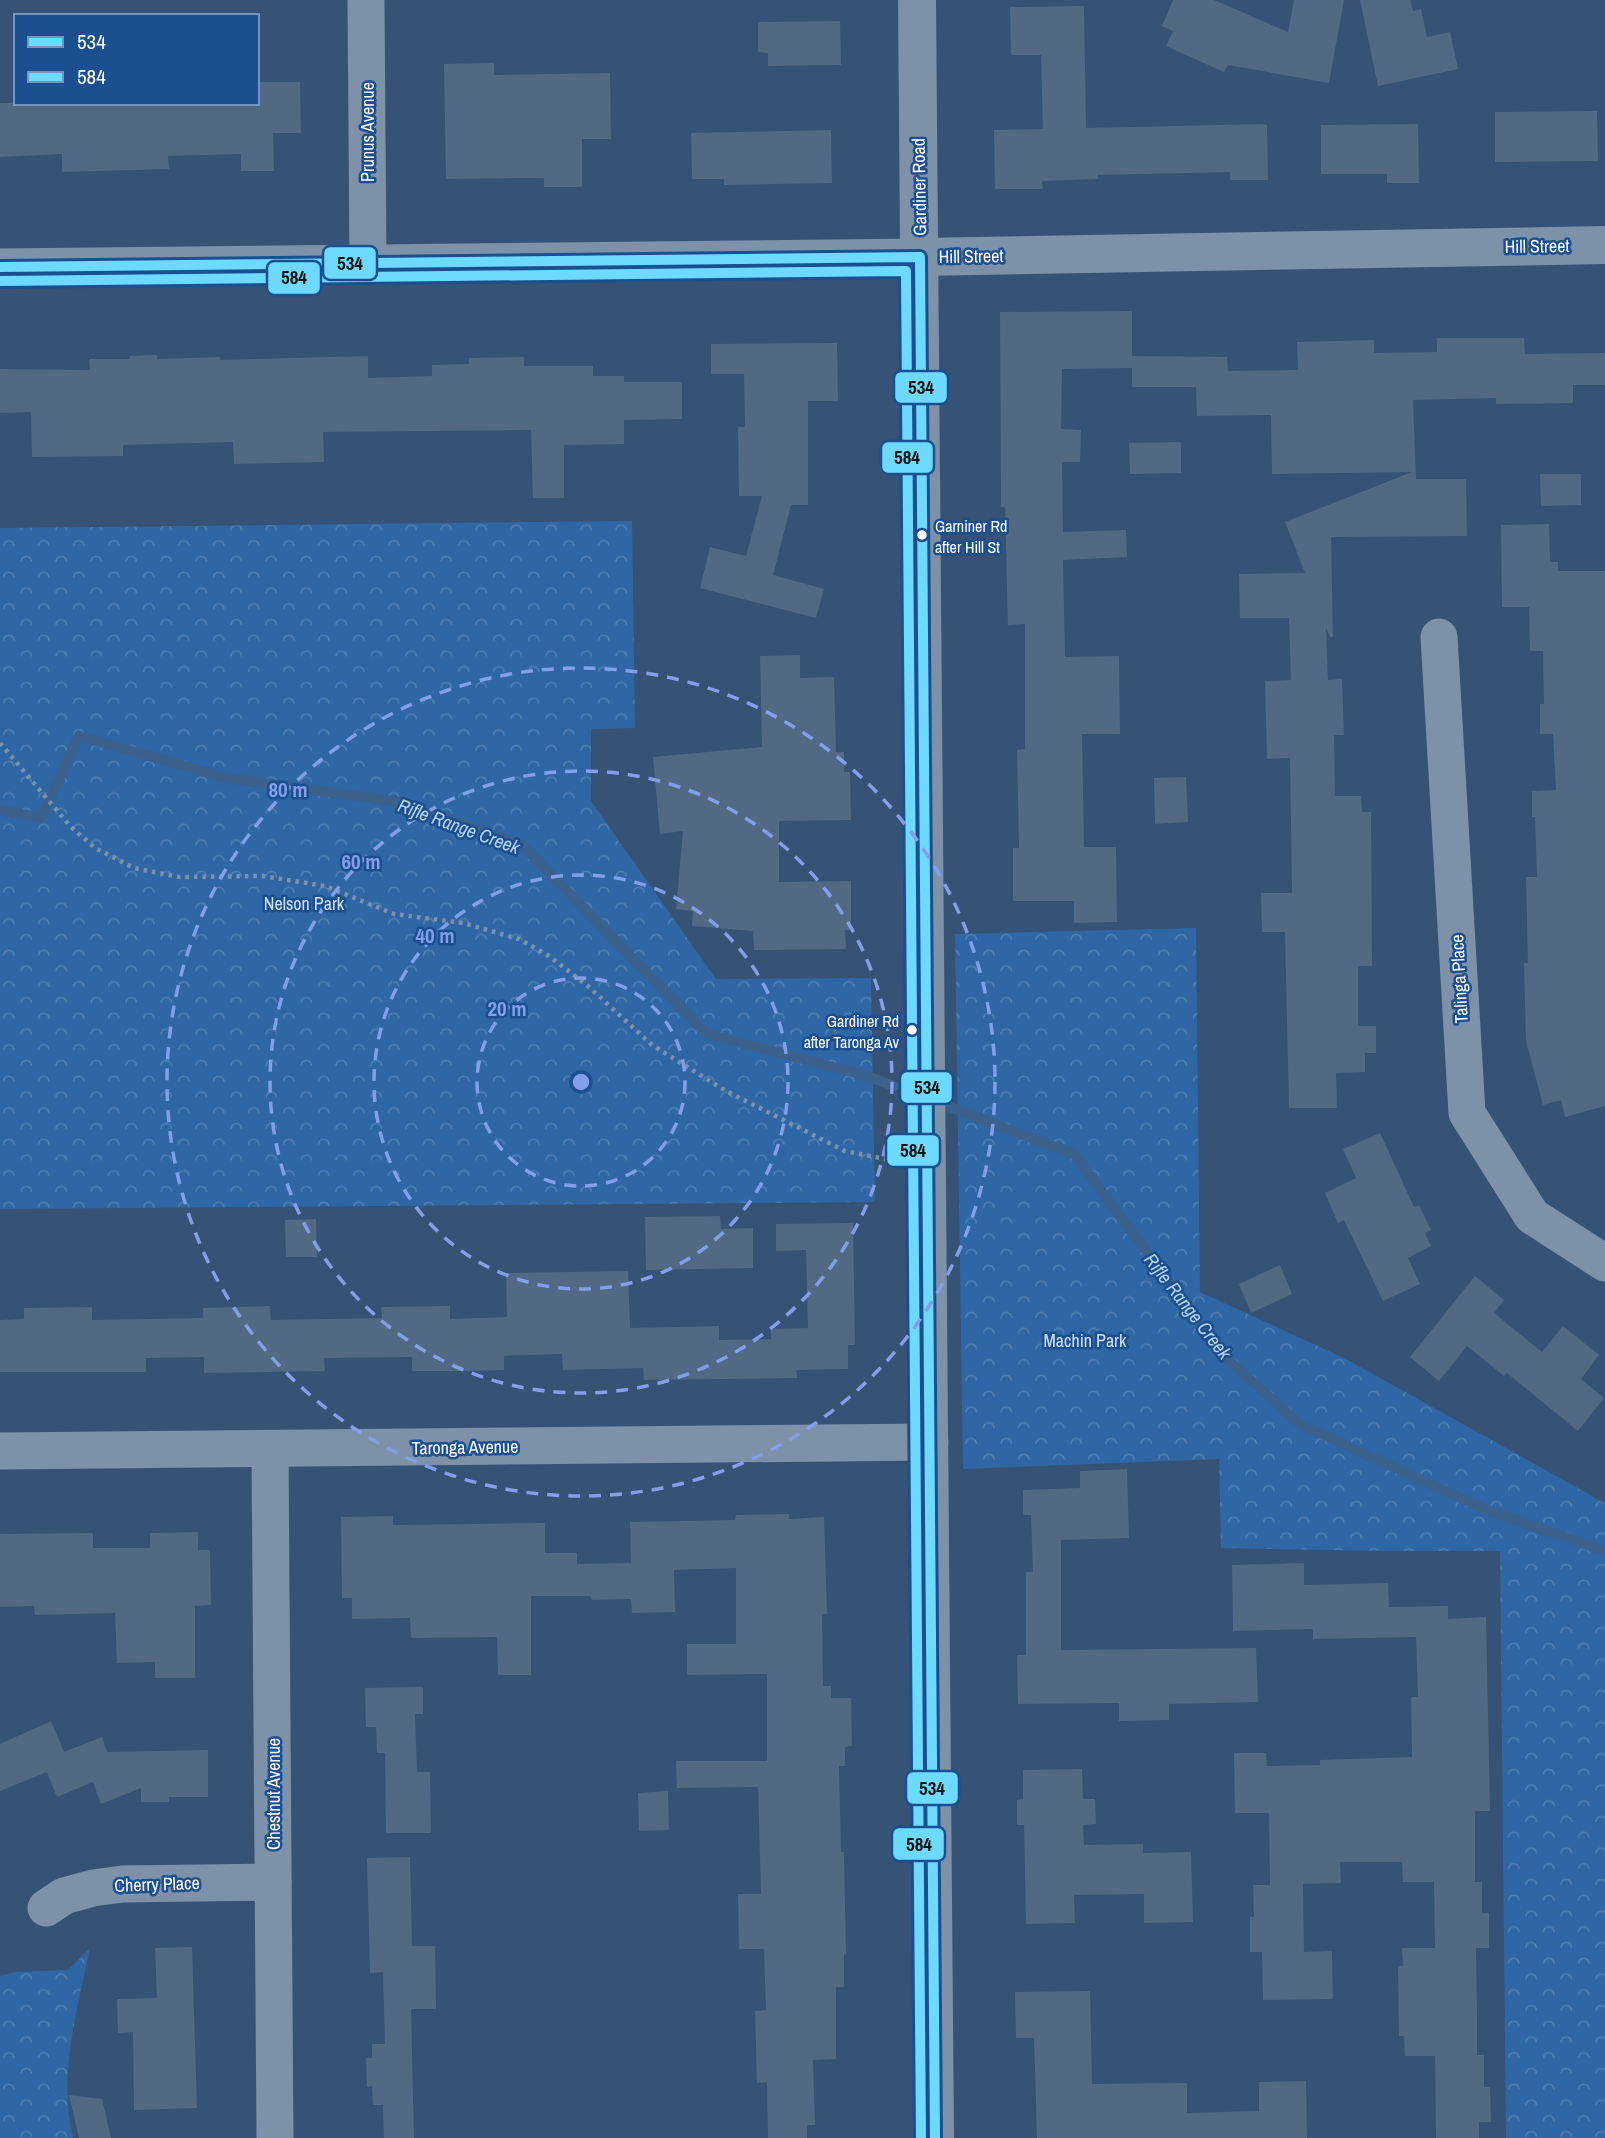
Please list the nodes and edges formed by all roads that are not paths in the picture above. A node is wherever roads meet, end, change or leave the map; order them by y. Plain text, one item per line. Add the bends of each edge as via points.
1 (366, 0) edge
2 (917, 0) edge
3 (1605, 245) edge
4 (920, 257) junction
5 (368, 264) junction
6 (0, 267) edge
7 (1439, 637) dead end
8 (1605, 1264) edge
9 (930, 1442) junction
10 (270, 1450) junction
11 (0, 1451) edge
12 (274, 1882) junction
13 (46, 1908) dead end
14 (275, 2138) edge
15 (934, 2138) edge

1 - 5 street, Prunus Avenue
2 - 4 street, Gardiner Road
3 - 4 street, Hill Street
4 - 5 street, Hill Street
4 - 9 street, Gardiner Road
5 - 6 street, Hill Street
7 - 8 street, Talinga Place via 1467,1113 1532,1216
9 - 10 street, Taronga Avenue
9 - 15 street, Gardiner Road
10 - 11 street, Taronga Avenue
10 - 12 street, Chestnut Avenue
12 - 13 street, Cherry Place via 122,1884 64,1896
12 - 14 street, Chestnut Avenue

